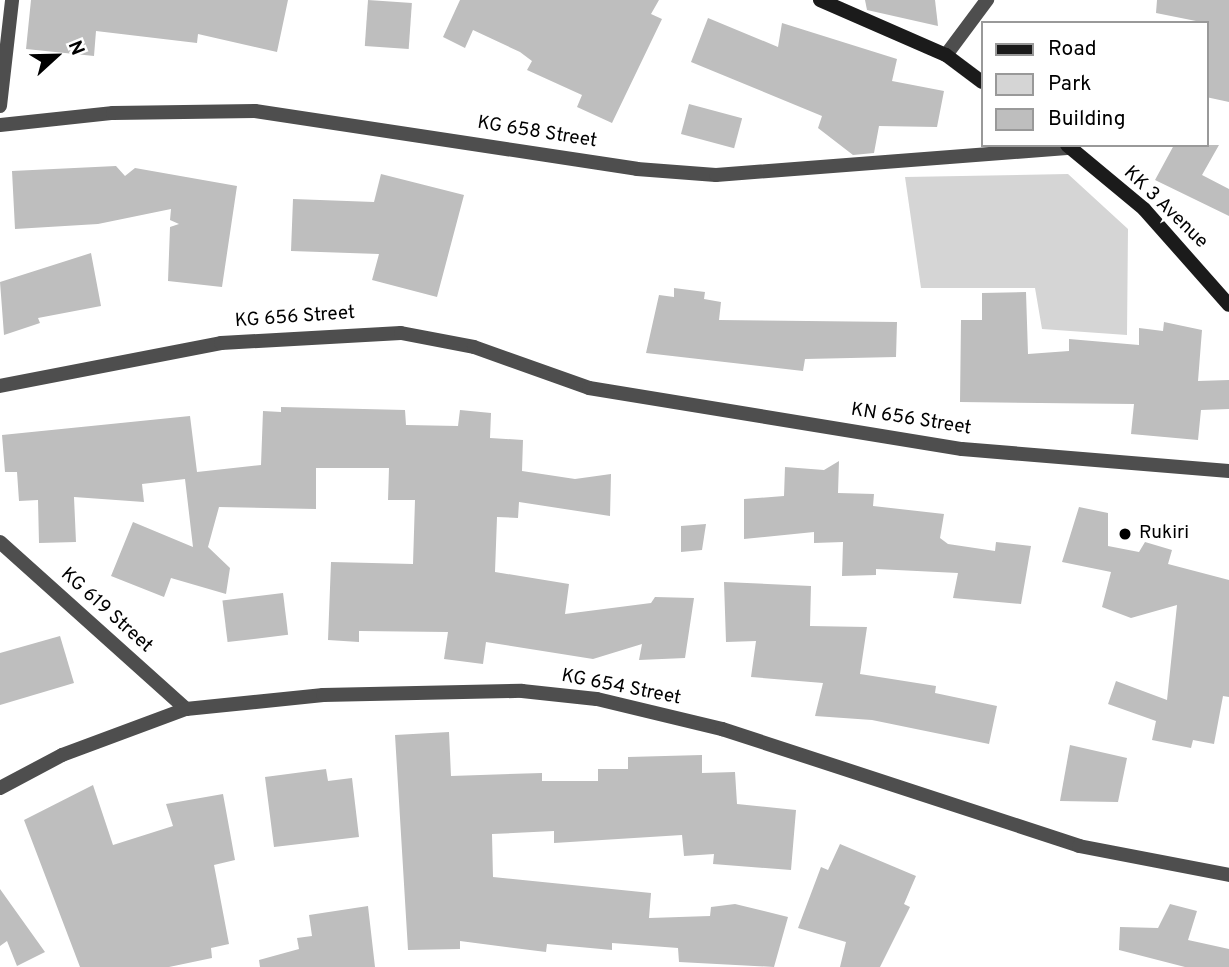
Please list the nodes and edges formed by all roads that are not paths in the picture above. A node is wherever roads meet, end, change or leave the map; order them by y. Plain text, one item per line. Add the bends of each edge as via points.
1 (12, 0) edge
2 (820, 0) edge
3 (987, 0) edge
4 (946, 55) junction
5 (981, 81) edge
6 (0, 106) edge
7 (0, 125) edge
8 (1056, 147) edge
9 (1069, 147) edge
10 (1229, 305) edge
11 (0, 386) edge
12 (589, 388) joint
13 (1229, 471) edge
14 (0, 542) edge
15 (186, 709) junction
16 (0, 788) edge
17 (1229, 875) edge

1 - 6 street
2 - 4 street
3 - 4 street
4 - 5 street
7 - 8 street, KG 658 Street via 113,113 255,111 637,169 716,175
9 - 10 street, KK 3 Avenue via 1143,209
11 - 12 street, KG 656 Street via 221,343 401,333 474,347
12 - 13 street, KN 656 Street via 962,449
14 - 15 street, KG 619 Street
15 - 16 street, KG 654 Street via 62,755
15 - 17 street, KG 654 Street via 323,695 522,691 597,699 722,729 1079,846

